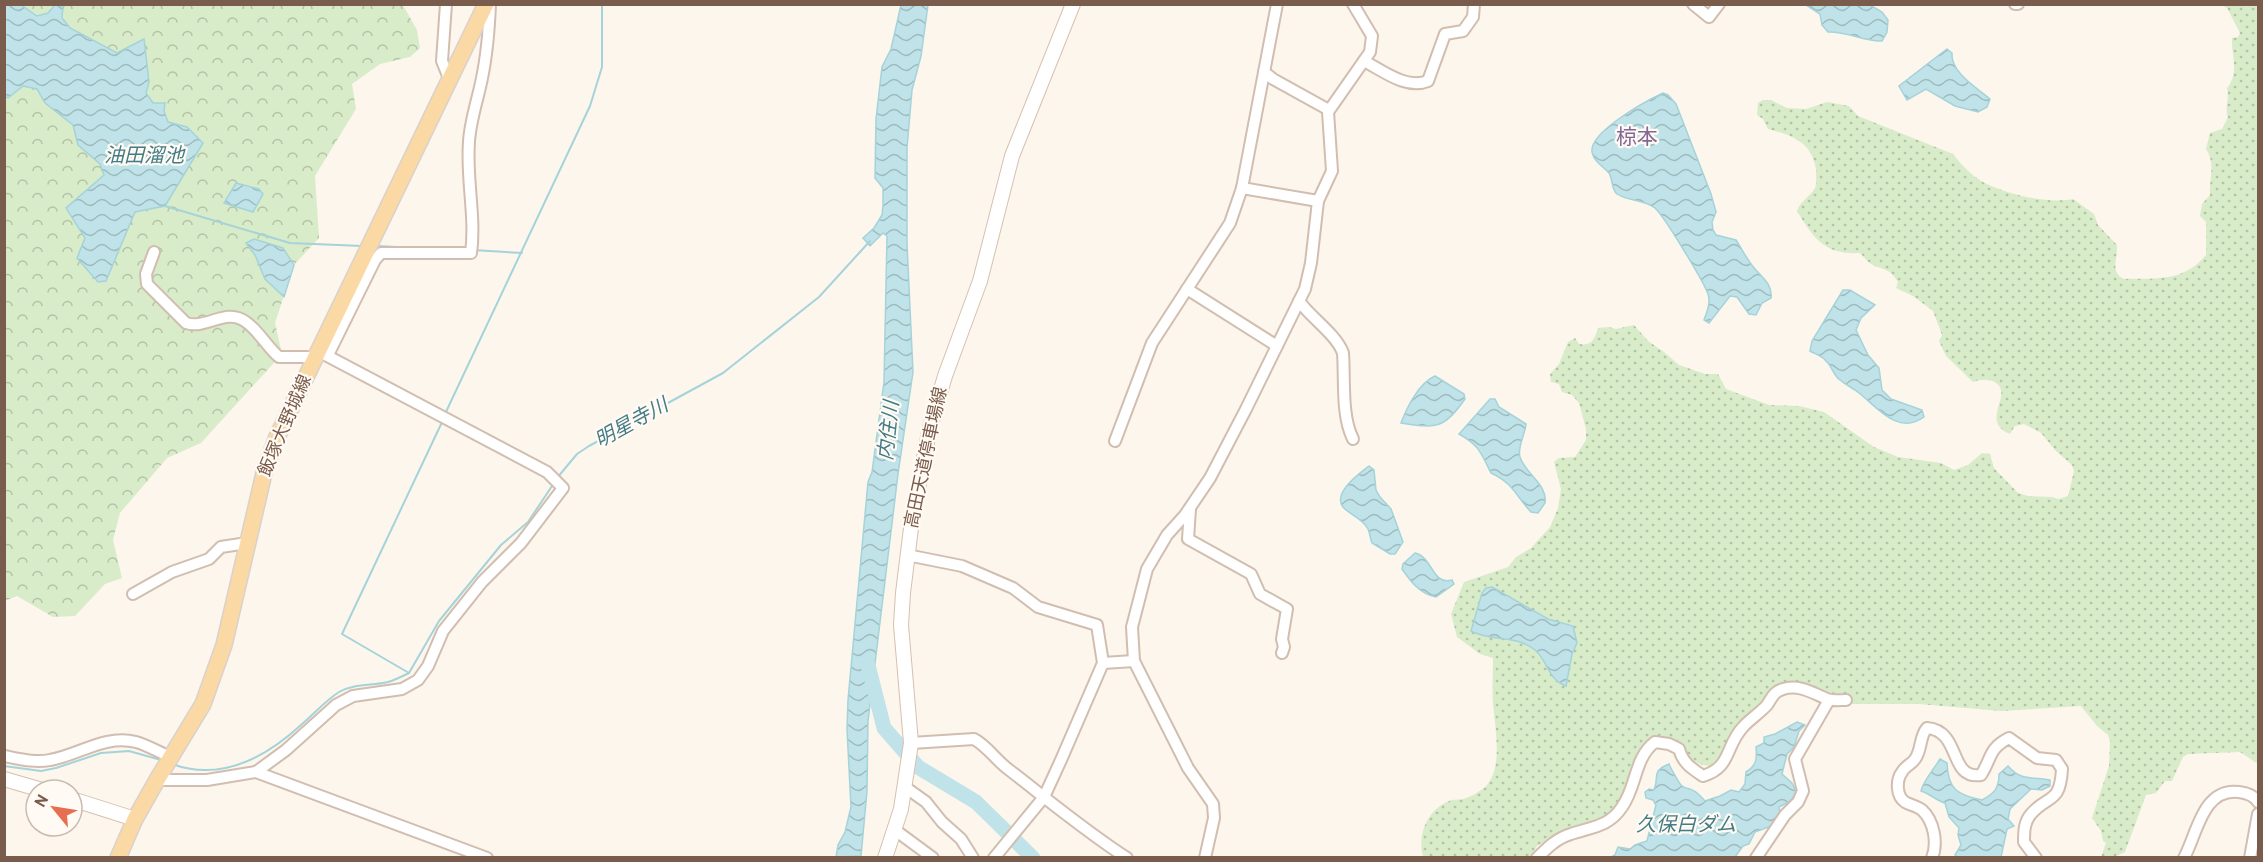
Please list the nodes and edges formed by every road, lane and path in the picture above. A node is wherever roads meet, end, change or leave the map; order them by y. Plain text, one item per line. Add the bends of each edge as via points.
1 (446, 4) edge
2 (486, 4) edge
3 (490, 4) edge
4 (1072, 4) edge
5 (1277, 4) edge
6 (1353, 4) edge
7 (1474, 4) edge
8 (1693, 4) edge
9 (1719, 4) edge
10 (1364, 61) junction
11 (1264, 72) junction
12 (450, 81) junction
13 (1329, 110) junction
14 (1242, 189) junction
15 (1318, 201) junction
16 (154, 252) dead end
17 (1187, 289) junction
18 (1299, 301) junction
19 (1277, 345) junction
20 (320, 354) junction
21 (1353, 440) dead end
22 (1115, 441) dead end
23 (1191, 506) junction
24 (247, 543) junction
25 (907, 555) junction
26 (133, 594) dead end
27 (1282, 653) dead end
28 (1134, 661) junction
29 (1102, 663) junction
30 (1829, 700) junction
31 (1846, 700) dead end
32 (911, 743) junction
33 (4, 756) edge
34 (163, 769) junction
35 (256, 772) junction
36 (4, 779) edge
37 (24, 785) edge
38 (905, 787) junction
39 (1044, 797) junction
40 (2259, 802) edge
41 (84, 803) edge
42 (2259, 814) edge
43 (135, 819) junction
44 (895, 830) junction
45 (118, 858) edge
46 (487, 858) edge
47 (885, 858) edge
48 (933, 858) edge
49 (973, 858) edge
50 (994, 858) edge
51 (1127, 858) edge
52 (1205, 858) edge
53 (1537, 858) edge
54 (1756, 858) edge
55 (1932, 858) edge
56 (2036, 858) edge
57 (2184, 858) edge
58 (2250, 858) edge

1 - 12 street via 442,60
2 - 12 main road, 飯塚大野城線
3 - 20 street via 482,76 469,138 471,253 381,253
4 - 25 main road, 高田天道停車場線 via 1012,156 980,281 937,401
5 - 11 street
6 - 10 street via 1372,36
7 - 10 street via 1473,17 1463,31 1445,34 1428,81 1421,84 1393,78
8 - 9 street via 1709,17
10 - 13 street
11 - 13 street
11 - 14 street
12 - 20 main road, 飯塚大野城線
13 - 15 street via 1332,171
14 - 15 street
14 - 17 street via 1230,223
15 - 18 street via 1311,263
16 - 20 street via 146,274 147,284 186,322 194,326 235,316 259,333 279,357
17 - 19 street
17 - 22 street via 1152,343
18 - 19 street
18 - 21 street via 1343,352 1347,419
19 - 23 street via 1215,469
20 - 24 main road, 飯塚大野城線 via 277,437
20 - 35 street via 547,472 563,488 443,632 418,680 402,689 353,696 336,705
23 - 27 street via 1188,539 1245,570 1260,594 1287,609
23 - 28 street via 1167,535 1147,569 1132,627
24 - 26 street via 221,547 209,559 172,572
24 - 34 main road, 飯塚大野城線 via 216,673 203,704
25 - 29 street via 962,566 1013,588 1038,607 1097,625
25 - 32 main road, 高田天道停車場線 via 901,625
28 - 29 street
28 - 52 street via 1188,768 1213,804 1214,818
29 - 39 street
30 - 31 street
30 - 53 street via 1800,688 1774,693 1766,706 1741,728 1724,764 1703,776 1682,759 1679,748 1655,742 1641,757 1623,806 1611,819 1569,834
30 - 54 street via 1795,759 1803,791 1798,802
32 - 38 main road, 高田天道停車場線
32 - 39 street via 974,739
33 - 34 street via 31,762 52,760 117,740 135,742
34 - 35 street via 207,780
34 - 43 main road, 飯塚大野城線
35 - 46 street
36 - 37 main road
38 - 44 main road, 高田天道停車場線
38 - 49 street via 961,839
39 - 50 street
39 - 51 street
40 - 57 street via 2248,793 2229,791 2216,796
41 - 43 main road
42 - 58 street
43 - 45 main road, 飯塚大野城線
44 - 47 main road, 高田天道停車場線
44 - 48 street
55 - 56 street via 1936,848 1928,817 1920,808 1903,801 1898,783 1900,773 1916,759 1927,728 1941,734 1954,749 1963,772 1971,777 1981,775 1989,753 2009,738 2037,758 2056,760 2062,769 2059,791 2031,814 2024,826 2024,842

